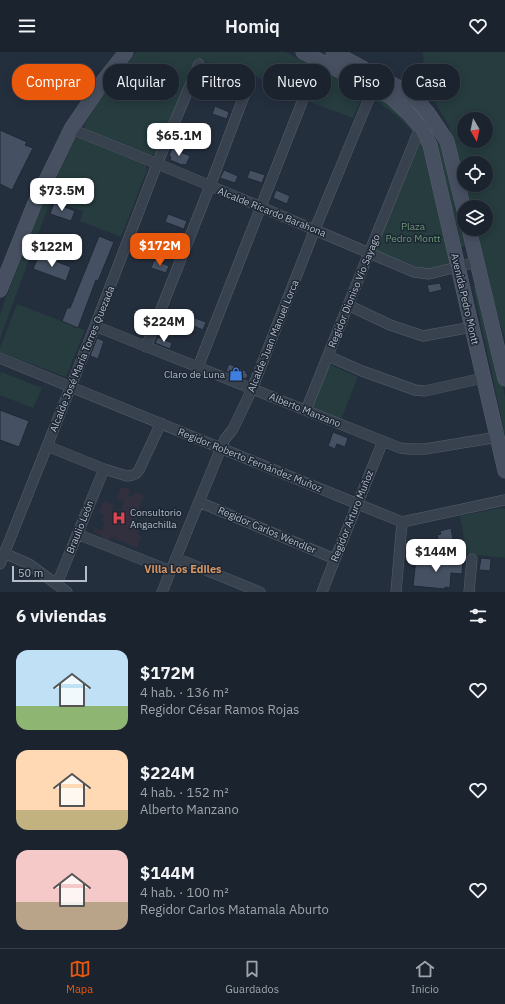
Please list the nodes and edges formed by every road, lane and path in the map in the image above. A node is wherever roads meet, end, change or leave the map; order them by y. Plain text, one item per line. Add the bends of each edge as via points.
1 (126, 52) edge
2 (303, 52) edge
3 (333, 52) edge
4 (350, 64) edge
5 (339, 67) edge
6 (394, 86) edge
7 (187, 93) edge
8 (394, 99) edge
9 (242, 100) edge
10 (368, 100) edge
11 (302, 102) dead end
12 (71, 129) junction
13 (422, 129) junction
14 (157, 164) junction
15 (210, 186) junction
16 (462, 200) edge
17 (261, 207) junction
18 (315, 229) junction
19 (471, 236) edge
20 (369, 253) junction
21 (477, 262) junction
22 (458, 268) junction
23 (0, 290) edge
24 (348, 305) junction
25 (95, 326) junction
26 (472, 327) junction
27 (146, 347) junction
28 (328, 356) junction
29 (0, 358) edge
30 (198, 367) junction
31 (484, 378) junction
32 (505, 379) edge
33 (71, 386) junction
34 (252, 389) junction
35 (306, 410) junction
36 (161, 423) junction
37 (498, 437) junction
38 (383, 441) junction
39 (47, 446) junction
40 (221, 448) junction
41 (104, 469) junction
42 (505, 471) edge
43 (505, 500) edge
44 (199, 502) junction
45 (358, 504) junction
46 (402, 522) junction
47 (77, 534) junction
48 (4, 553) junction
49 (176, 558) junction
50 (335, 558) junction
51 (472, 559) dead end
52 (0, 564) edge
53 (171, 571) junction
54 (57, 584) junction
55 (67, 592) edge
56 (162, 592) edge
57 (260, 592) edge
58 (322, 592) edge
59 (396, 592) edge
60 (469, 592) edge

1 - 12 main road
2 - 5 main road, Avenida Pedro Montt
3 - 4 main road, Avenida Pedro Montt
6 - 16 main road, Avenida Pedro Montt via 414,97 447,141
7 - 14 street, Alcalde José María Torres Quezada
8 - 13 main road, Avenida Pedro Montt
9 - 15 street
10 - 18 street, Alcalde Juan Manuel Lorca
11 - 17 street
12 - 14 street, Alcalde Ricardo Barahona
12 - 23 main road via 34,205
13 - 20 street, Regidor Dioniso Vío Sayago via 417,135
13 - 22 main road, Avenida Pedro Montt via 430,145
14 - 15 street, Alcalde Ricardo Barahona
14 - 25 street, Alcalde José María Torres Quezada
15 - 17 street, Alcalde Ricardo Barahona
15 - 27 street
17 - 18 street, Alcalde Ricardo Barahona
17 - 30 street
18 - 20 street, Alcalde Ricardo Barahona
18 - 34 street, Alcalde Juan Manuel Lorca
19 - 21 main road, Avenida Pedro Montt
20 - 22 street, Alcalde Ricardo Barahona via 414,272 428,274
20 - 24 street, Regidor Dioniso Vío Sayago
21 - 22 street, Alcalde Ricardo Barahona
21 - 32 main road, Avenida Pedro Montt
22 - 26 main road, Avenida Pedro Montt
24 - 26 street via 390,325 423,336
24 - 28 street, Regidor Dioniso Vío Sayago
25 - 27 street, Alberto Manzano
25 - 33 street, Alcalde José María Torres Quezada
26 - 31 main road, Avenida Pedro Montt
27 - 30 street, Alberto Manzano
28 - 31 street via 415,390 425,391
28 - 35 street, Regidor Dioniso Vío Sayago
29 - 33 street, Regidor Roberto Fernández Muñoz
30 - 34 street, Alberto Manzano
31 - 37 main road, Avenida Pedro Montt
33 - 36 street, Regidor Roberto Fernández Muñoz
33 - 39 street, Alcalde José María Torres Quezada
34 - 35 street, Alberto Manzano
34 - 40 street, Alcalde Juan Manuel Lorca
35 - 38 street, Alberto Manzano
36 - 40 street, Regidor Roberto Fernández Muñoz
36 - 41 street via 137,473 127,476
37 - 38 street, Alberto Manzano via 417,450 400,448
37 - 42 main road, Avenida Pedro Montt
38 - 45 street, Regidor Arturo Muñoz
39 - 41 street
39 - 48 street, Alcalde José María Torres Quezada
40 - 44 street, Alcalde Juan Manuel Lorca
40 - 45 street, Regidor Roberto Fernández Muñoz
41 - 47 street, Braulio León
43 - 46 street
44 - 49 street, Alcalde Juan Manuel Lorca
44 - 50 street, Regidor Carlos Wendler
45 - 46 street, Regidor Roberto Fernández Muñoz
45 - 50 street, Regidor Arturo Muñoz
46 - 59 street
47 - 53 street
47 - 54 street, Braulio León
48 - 52 street, Alcalde José María Torres Quezada
48 - 54 street via 29,564
49 - 53 street, Alcalde Juan Manuel Lorca
49 - 57 street
50 - 58 street, Regidor Arturo Muñoz
51 - 60 street
53 - 56 street, Alcalde Juan Manuel Lorca
54 - 55 street

